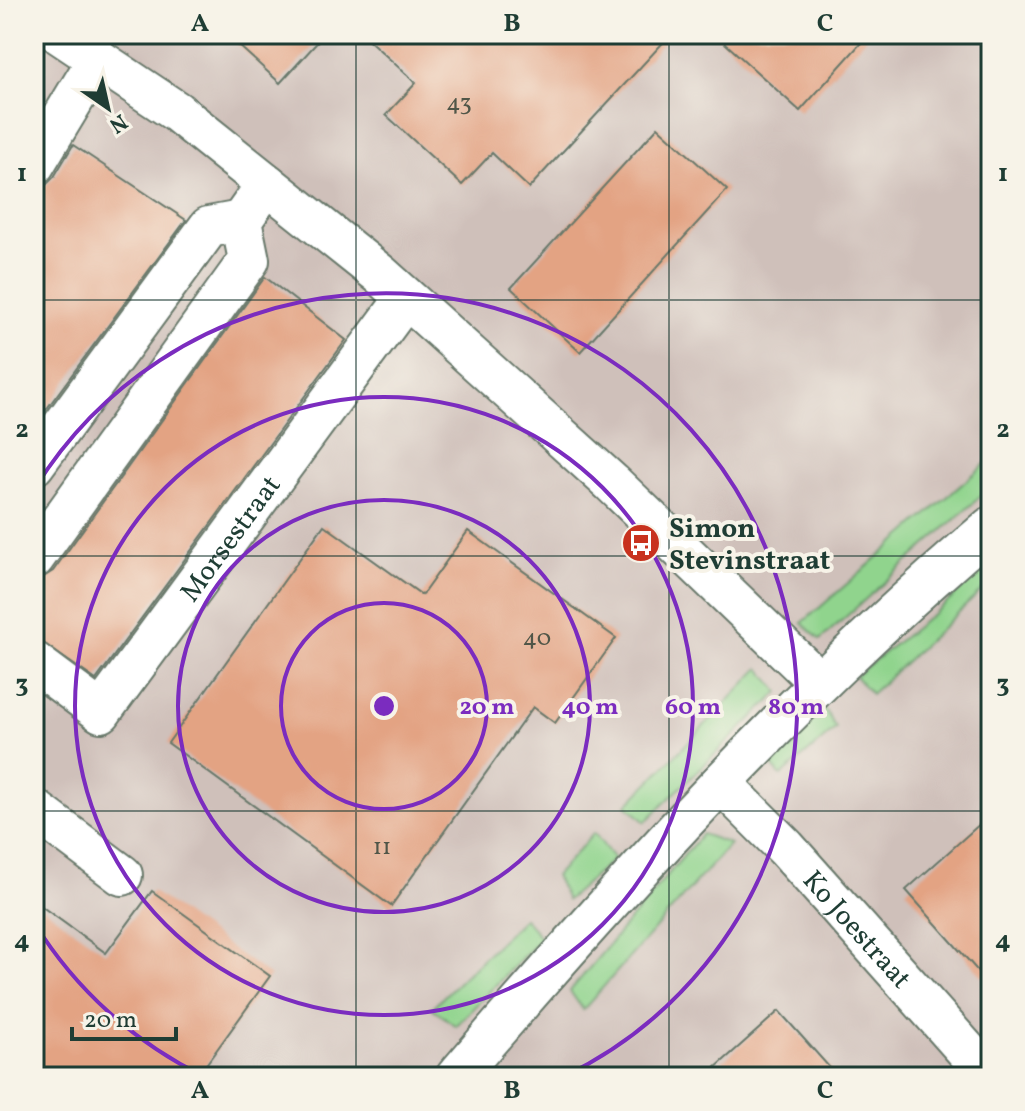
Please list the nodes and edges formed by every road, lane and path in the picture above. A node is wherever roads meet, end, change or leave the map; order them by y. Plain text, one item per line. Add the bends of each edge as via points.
1 (60, 34) edge
2 (98, 59) junction
3 (34, 165) edge
4 (267, 184) junction
5 (241, 221) junction
6 (406, 298) junction
7 (34, 465) edge
8 (991, 527) edge
9 (34, 558) edge
10 (34, 662) edge
11 (819, 682) junction
12 (721, 783) junction
13 (34, 809) edge
14 (122, 875) dead end
15 (456, 1077) edge
16 (990, 1077) edge

1 - 2 street
2 - 3 street
2 - 4 street via 177,112
4 - 5 street
4 - 6 street
5 - 7 street via 209,227
5 - 9 street via 249,260
6 - 10 street, Morsestraat via 101,712
6 - 11 street via 612,483
8 - 11 street
11 - 12 street
12 - 15 street via 564,951
12 - 16 street, Ko Joestraat via 786,848
13 - 14 street

